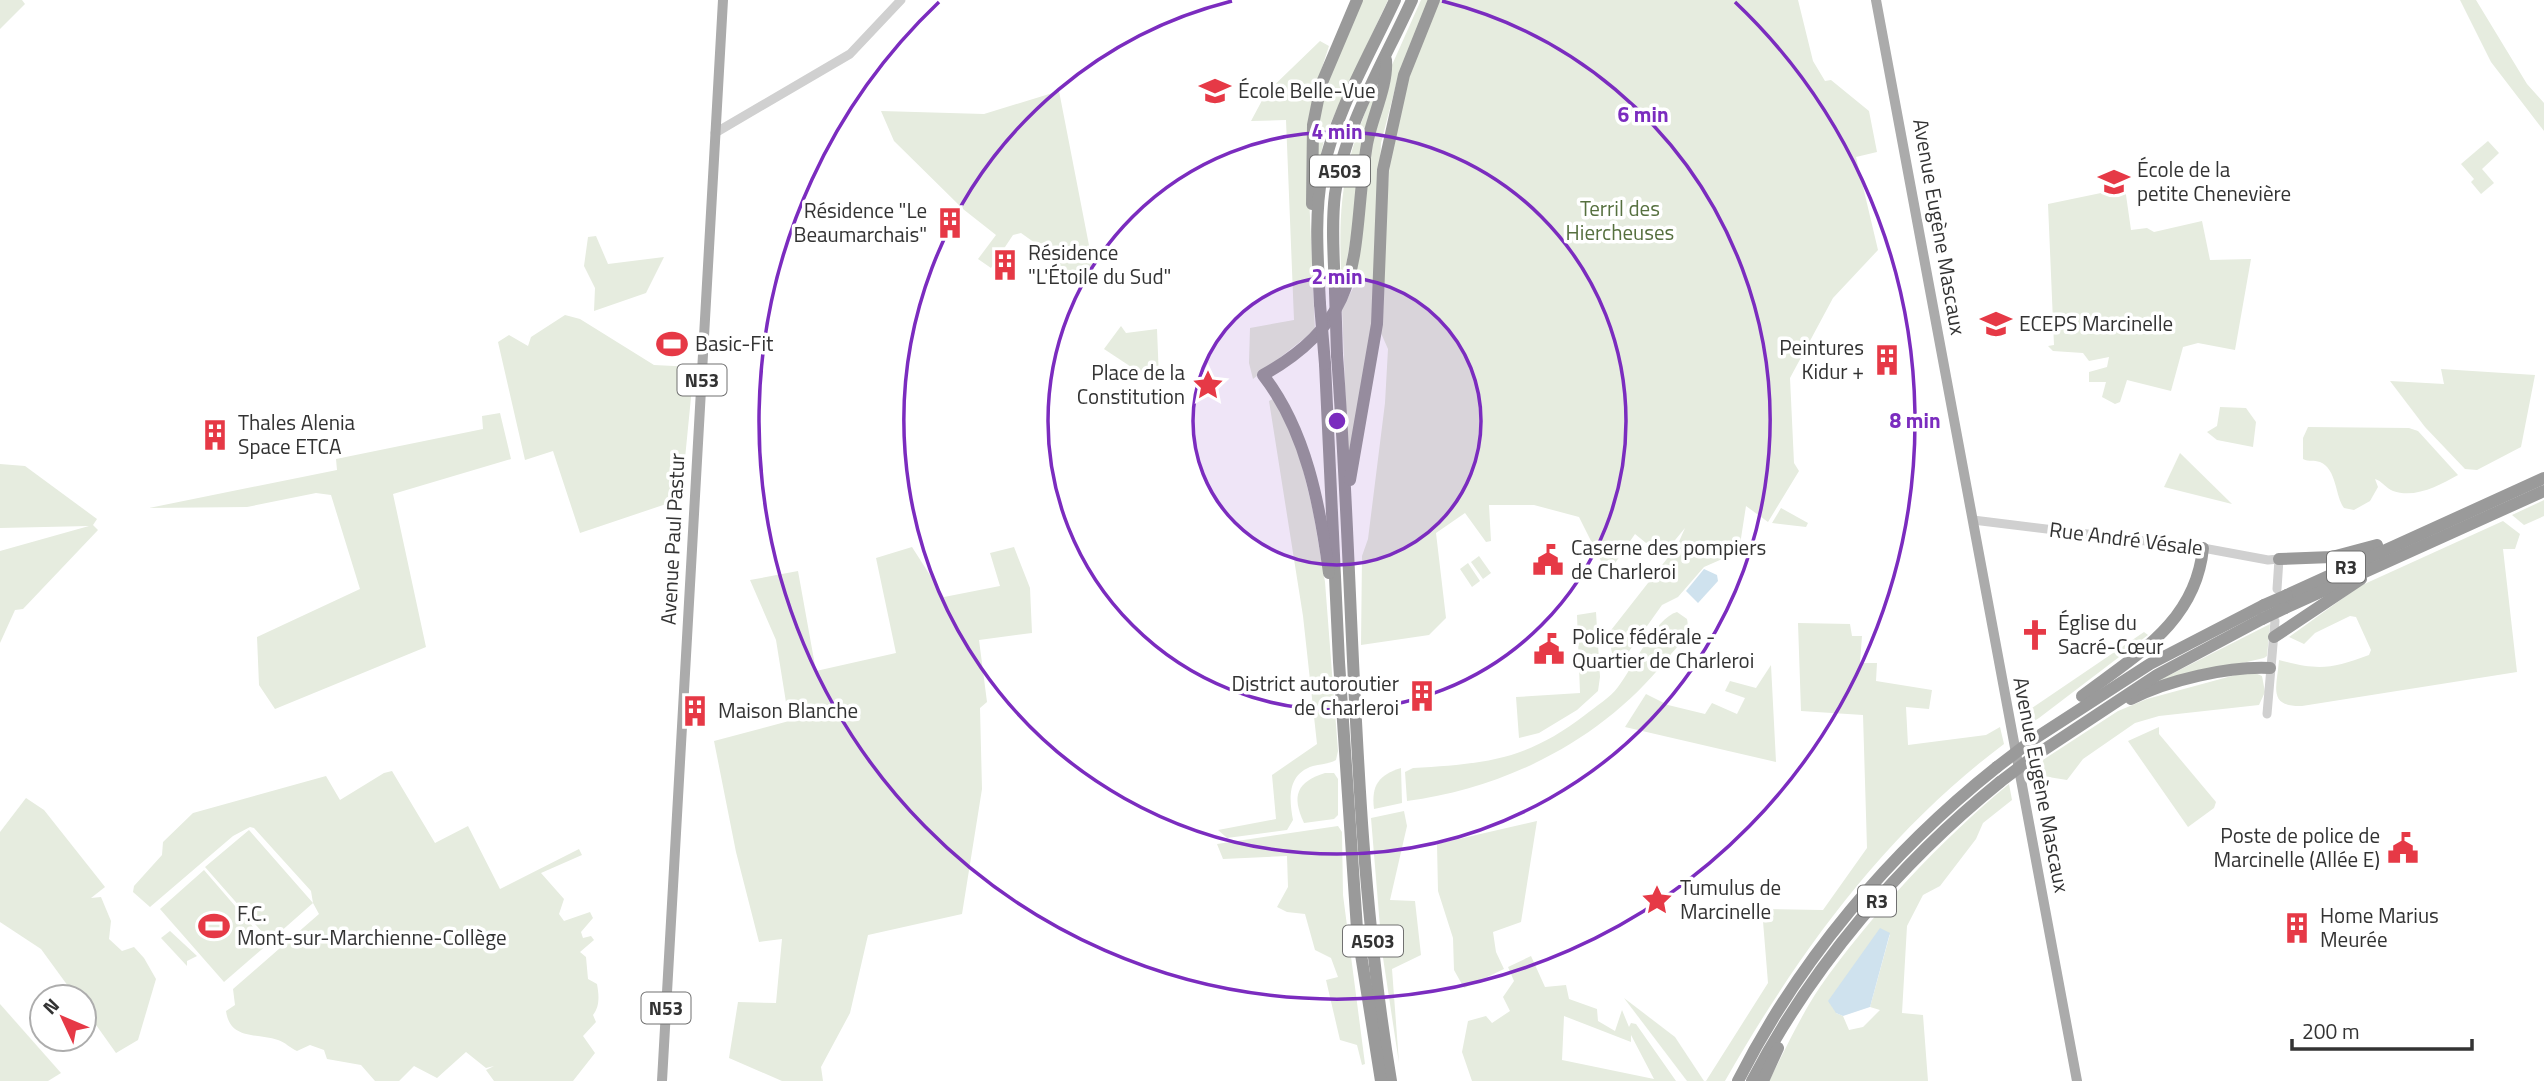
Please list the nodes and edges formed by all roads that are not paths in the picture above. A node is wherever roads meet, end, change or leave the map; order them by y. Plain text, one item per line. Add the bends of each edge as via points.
1 (723, 0) edge
2 (901, 0) edge
3 (1357, 0) edge
4 (1395, 0) edge
5 (1412, 0) edge
6 (1434, 0) edge
7 (1876, 0) edge
8 (1386, 60) junction
9 (715, 133) junction
10 (1317, 231) junction
11 (2544, 478) edge
12 (1347, 490) junction
13 (2544, 491) edge
14 (2497, 505) junction
15 (1973, 520) junction
16 (2405, 540) junction
17 (2203, 548) junction
18 (2279, 559) junction
19 (2381, 563) junction
20 (1336, 585) junction
21 (2283, 597) junction
22 (2268, 620) junction
23 (2274, 637) junction
24 (2270, 668) junction
25 (2104, 707) junction
26 (2267, 713) dead end
27 (2062, 719) junction
28 (1355, 807) junction
29 (1356, 828) junction
30 (1810, 986) junction
31 (1369, 1022) junction
32 (1763, 1033) junction
33 (1387, 1054) junction
34 (662, 1081) edge
35 (1373, 1081) edge
36 (1381, 1081) edge
37 (1391, 1081) edge
38 (1399, 1081) edge
39 (1731, 1081) edge
40 (1738, 1081) edge
41 (1752, 1081) edge
42 (1763, 1081) edge
43 (2077, 1081) edge

1 - 9 main road, Avenue Paul Pastur / N53
2 - 9 street via 850,54
3 - 10 highway via 1329,61 1315,114 1312,212
4 - 10 highway, A503 via 1328,153
5 - 8 highway, A503
6 - 12 highway via 1404,75 1387,146 1377,324
7 - 15 main road, Avenue Eugène Mascaux
8 - 12 highway, A503, bridge via 1356,118 1339,177 1333,236
8 - 20 highway via 1368,138 1357,251 1348,286 1313,340 1263,375 1284,404 1299,438 1329,576
9 - 34 main road, Avenue Paul Pastur / N53
10 - 20 highway, A503, bridge
11 - 14 highway, R3
12 - 28 highway, A503
13 - 14 highway, R3
14 - 16 highway, R3
14 - 19 highway, R3
15 - 17 street, Rue André Vésale
15 - 43 main road, Avenue Eugène Mascaux
16 - 18 highway via 2332,557
16 - 21 highway, R3
17 - 18 street, Rue André Vésale
17 - 27 highway via 2198,583 2183,611 2144,649 2072,704
18 - 21 street
19 - 21 highway, R3
19 - 23 highway
20 - 28 highway, A503
21 - 22 highway, R3, bridge
21 - 27 highway, R3, bridge via 2150,664
22 - 23 street
22 - 25 highway, R3
23 - 24 street
24 - 25 highway via 2199,677
24 - 26 street
25 - 30 highway, R3, bridge via 2000,782 1904,870
27 - 32 highway, R3, bridge via 1942,814 1859,900
28 - 29 highway, A503
29 - 31 highway, A503 via 1357,929
29 - 33 highway, A503
30 - 41 highway, R3
30 - 42 highway
31 - 35 highway via 1366,1032
31 - 36 highway, A503
32 - 39 highway
32 - 40 highway, R3
33 - 37 highway, A503
33 - 38 highway

